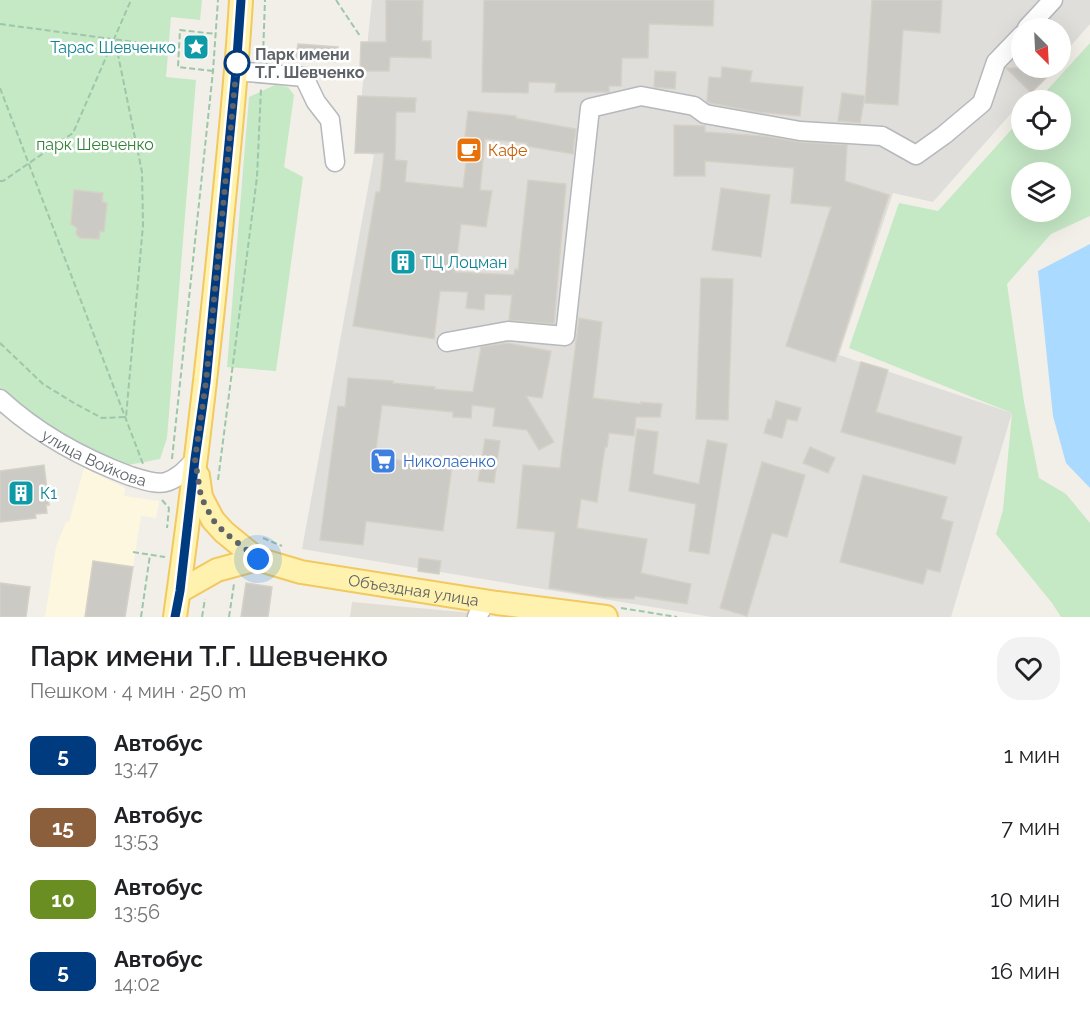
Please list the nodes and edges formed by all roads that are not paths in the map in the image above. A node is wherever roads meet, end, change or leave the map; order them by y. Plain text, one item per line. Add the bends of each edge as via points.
1 (241, 0) edge
2 (1053, 0) edge
3 (1036, 18) edge
4 (1011, 46) edge
5 (236, 71) junction
6 (335, 162) dead end
7 (447, 342) dead end
8 (1, 401) edge
9 (195, 459) junction
10 (258, 559) junction
11 (180, 591) junction
12 (488, 609) edge
13 (612, 612) edge
14 (574, 615) edge
15 (176, 617) edge

1 - 5 main road
2 - 3 street
4 - 7 street via 996,62 982,104 916,155 882,136 800,130 705,114 694,106 641,96 590,108 566,336 508,332
5 - 6 street via 304,76 330,120
5 - 9 main road
8 - 9 street, улица Войкова via 83,457 143,480 164,483 180,475
9 - 10 main road, Объездная улица via 201,497 213,520
9 - 11 main road
10 - 11 main road via 217,570
10 - 12 main road, Объездная улица via 301,572
11 - 15 main road
12 - 14 main road, Объездная улица
13 - 14 main road, Объездная улица

